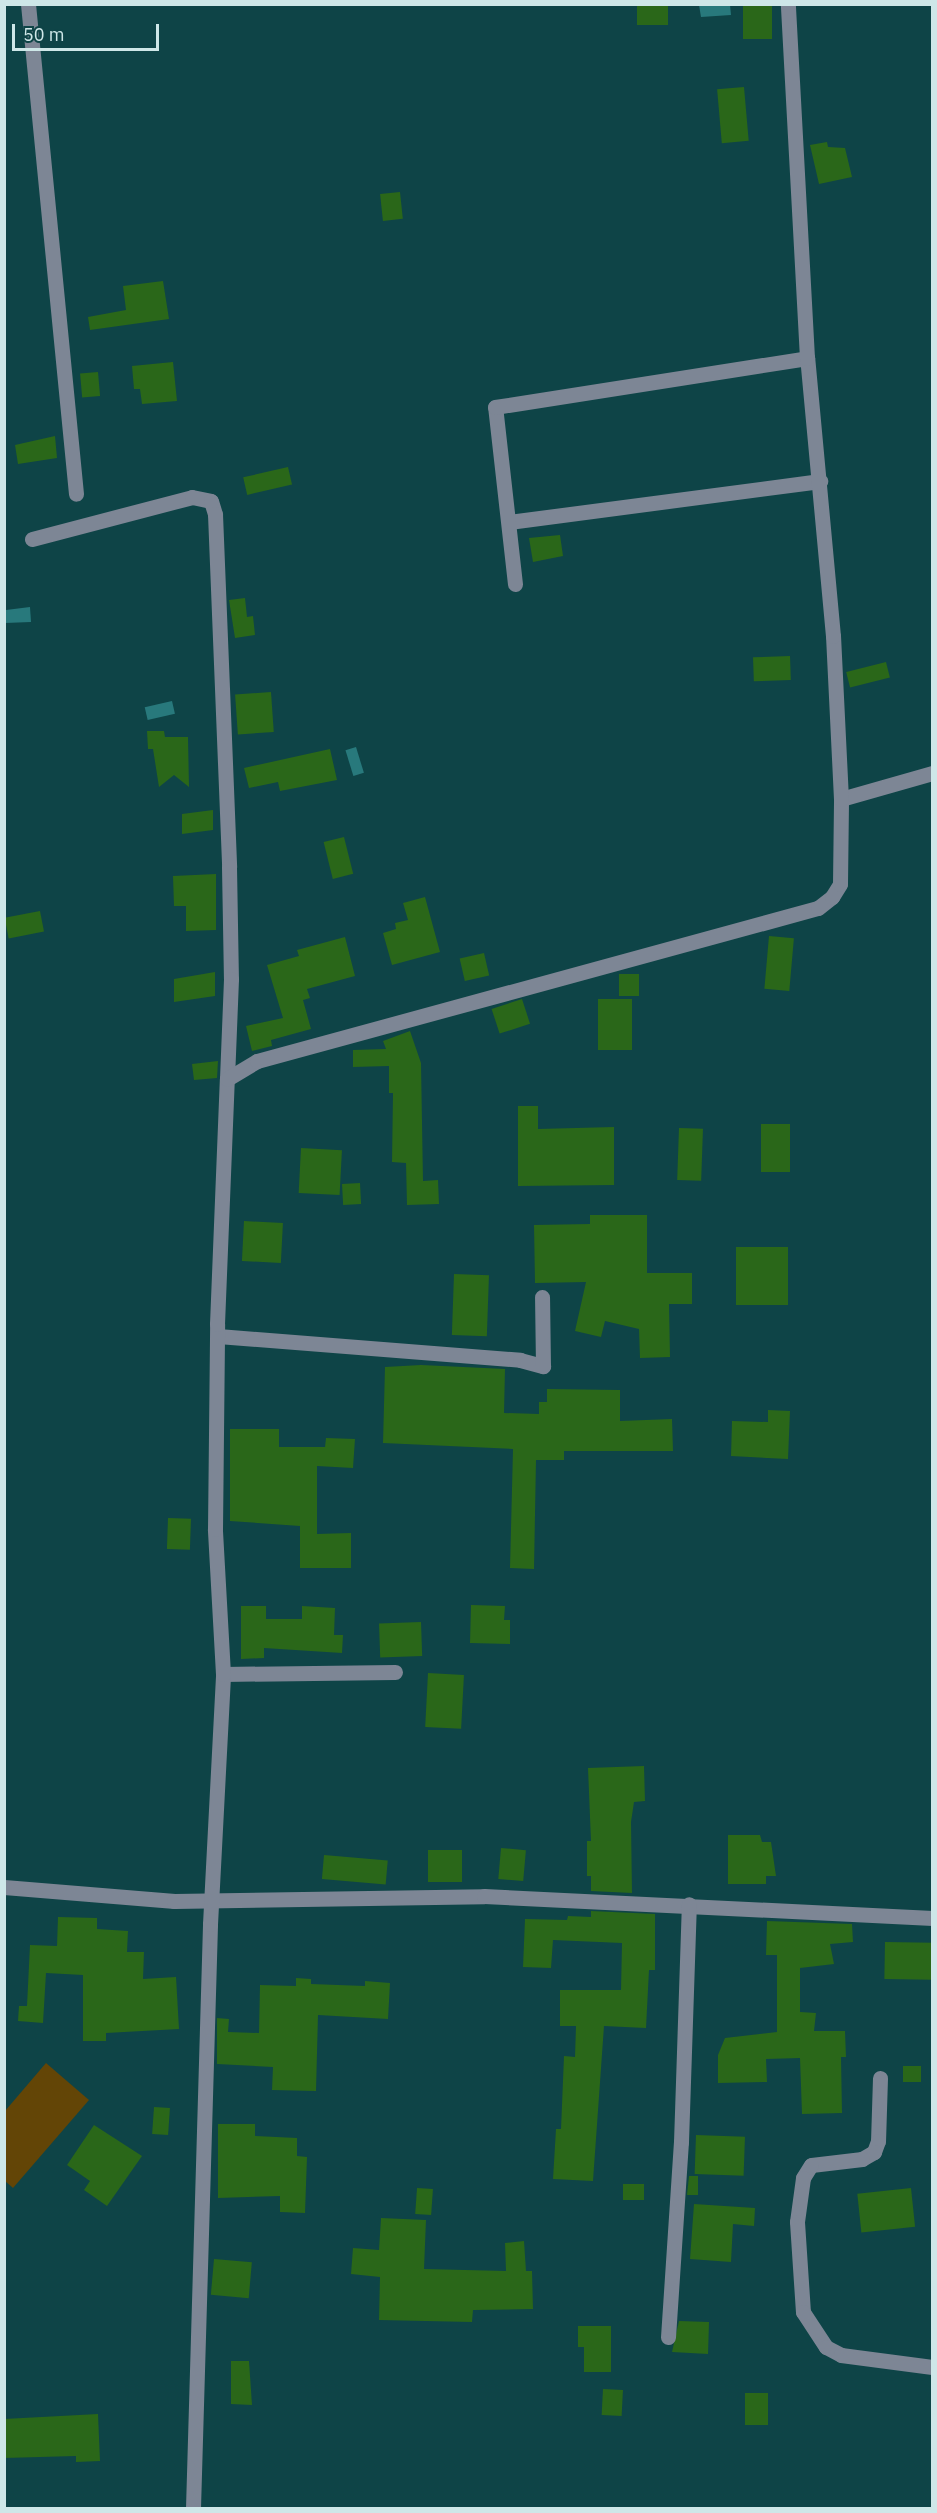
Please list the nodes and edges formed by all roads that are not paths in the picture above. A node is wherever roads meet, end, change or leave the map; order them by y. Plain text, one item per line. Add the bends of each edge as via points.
1 (28, 4) edge
2 (788, 4) edge
3 (807, 358) junction
4 (820, 481) junction
5 (76, 494) dead end
6 (508, 522) junction
7 (32, 539) dead end
8 (515, 584) dead end
9 (933, 773) edge
10 (841, 799) junction
11 (227, 1079) junction
12 (542, 1297) dead end
13 (218, 1336) junction
14 (395, 1672) dead end
15 (223, 1674) junction
16 (215, 1881) junction
17 (4, 1887) edge
18 (199, 1901) junction
19 (214, 1901) junction
20 (689, 1904) junction
21 (933, 1918) edge
22 (880, 2078) dead end
23 (668, 2337) dead end
24 (933, 2367) edge
25 (193, 2508) edge

1 - 5 street
2 - 3 street
3 - 4 street
3 - 6 street via 495,408
4 - 6 street
4 - 10 street
6 - 8 street
7 - 11 street via 192,497 211,501 215,514 229,867 231,979
9 - 10 street
10 - 11 street via 840,884 818,908 257,1061
11 - 13 street
12 - 13 street via 543,1366 520,1360
13 - 15 street via 215,1529
14 - 15 street
15 - 16 street
16 - 18 street
16 - 19 street
17 - 18 street
18 - 19 street
19 - 20 street via 484,1896
19 - 25 street via 210,1924
20 - 21 street
20 - 23 street via 681,2142
22 - 24 street via 878,2141 874,2152 862,2159 811,2165 802,2178 796,2222 803,2312 826,2347 841,2355

